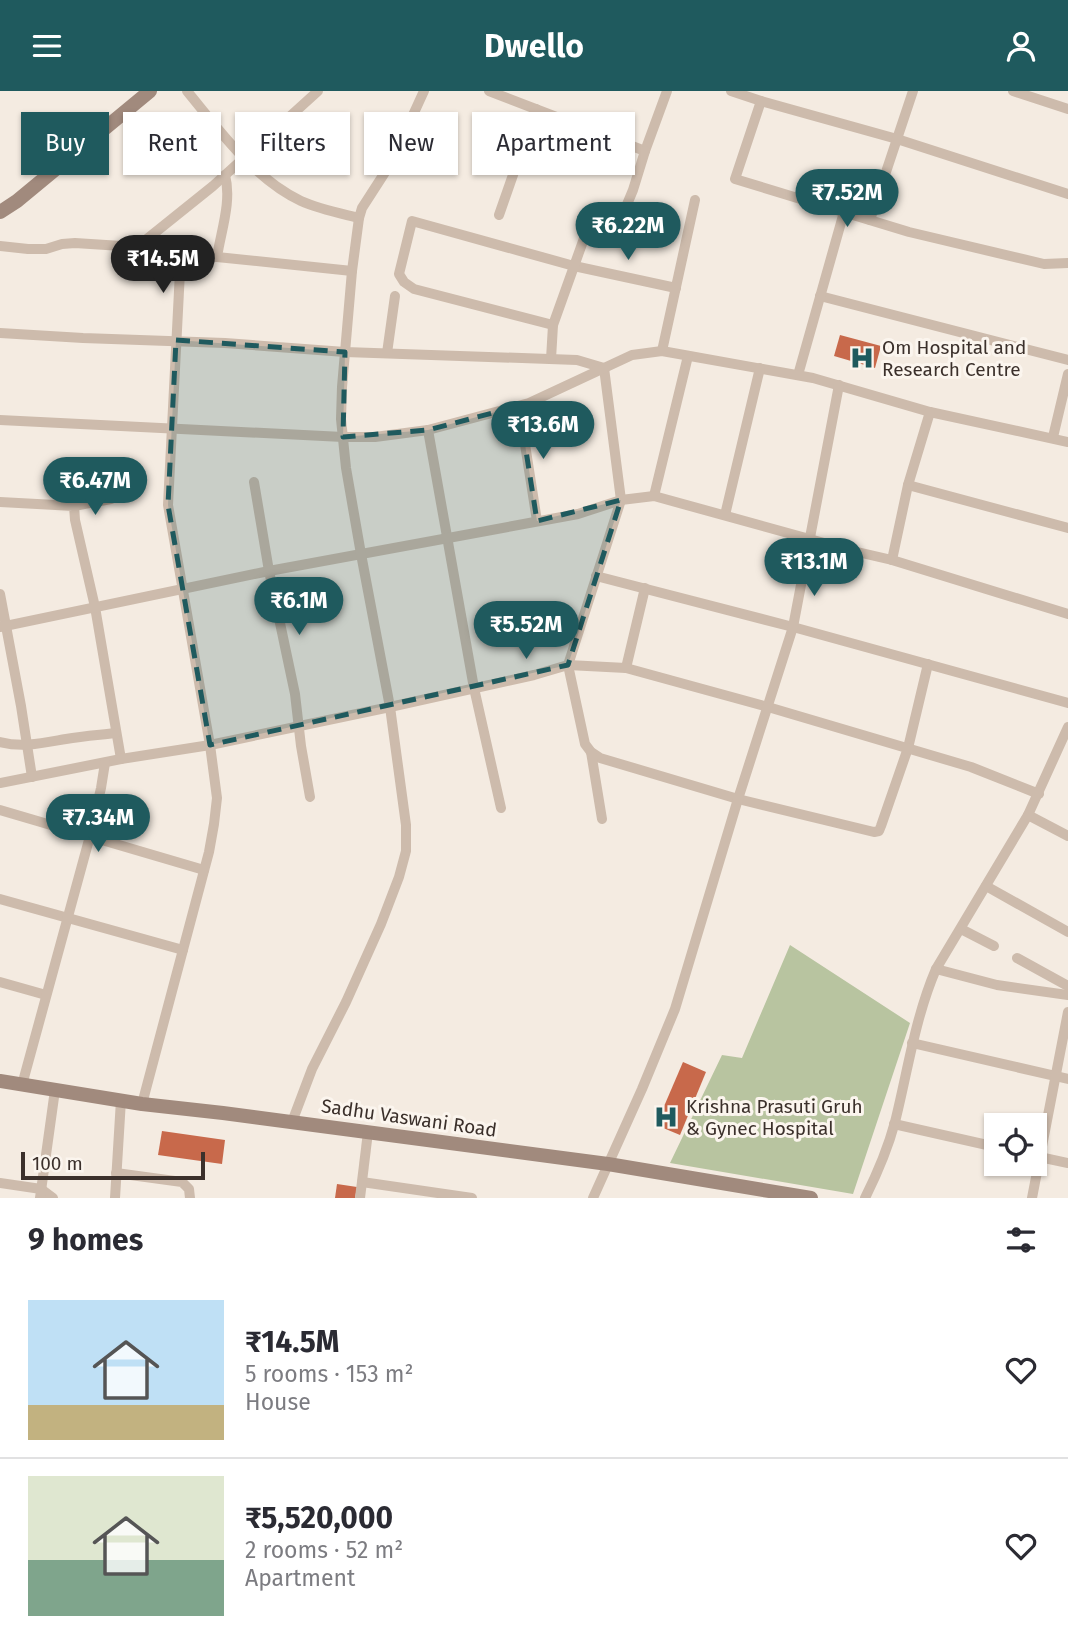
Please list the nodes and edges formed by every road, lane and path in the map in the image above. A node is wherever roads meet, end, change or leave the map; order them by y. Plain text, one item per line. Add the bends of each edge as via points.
1 (150, 91) edge
2 (187, 91) edge
3 (318, 91) edge
4 (424, 91) edge
5 (489, 91) edge
6 (667, 91) edge
7 (731, 91) edge
8 (913, 91) edge
9 (1013, 91) edge
10 (761, 101) junction
11 (536, 109) junction
12 (1068, 109) edge
13 (295, 112) edge
14 (897, 139) junction
15 (235, 149) edge
16 (645, 151) junction
17 (235, 166) edge
18 (225, 175) junction
19 (264, 175) edge
20 (1068, 194) edge
21 (695, 200) dead end
22 (0, 212) edge
23 (844, 212) junction
24 (499, 215) dead end
25 (359, 218) junction
26 (870, 220) junction
27 (618, 226) dead end
28 (587, 230) dead end
29 (0, 246) edge
30 (137, 247) junction
31 (181, 252) junction
32 (217, 257) junction
33 (1068, 263) edge
34 (574, 266) junction
35 (352, 271) junction
36 (676, 288) junction
37 (396, 296) dead end
38 (820, 296) junction
39 (553, 325) junction
40 (0, 333) edge
41 (176, 340) junction
42 (662, 351) junction
43 (345, 352) junction
44 (387, 353) junction
45 (688, 356) junction
46 (551, 359) junction
47 (1068, 361) edge
48 (604, 368) junction
49 (760, 368) junction
50 (798, 375) junction
51 (1068, 375) edge
52 (839, 385) junction
53 (519, 406) junction
54 (930, 412) junction
55 (0, 420) edge
56 (172, 428) junction
57 (428, 430) junction
58 (343, 437) junction
59 (1053, 437) junction
60 (1068, 442) edge
61 (254, 482) dead end
62 (908, 485) junction
63 (654, 496) junction
64 (111, 499) dead end
65 (621, 500) junction
66 (0, 502) edge
67 (74, 506) junction
68 (725, 515) junction
69 (537, 521) junction
70 (1068, 528) edge
71 (448, 539) junction
72 (810, 539) junction
73 (361, 554) junction
74 (892, 560) junction
75 (269, 571) junction
76 (596, 576) junction
77 (183, 589) junction
78 (645, 589) junction
79 (0, 594) edge
80 (95, 607) junction
81 (1068, 614) edge
82 (3, 626) edge
83 (793, 627) junction
84 (928, 664) junction
85 (568, 665) junction
86 (626, 668) junction
87 (474, 688) junction
88 (1068, 703) edge
89 (390, 707) junction
90 (768, 707) junction
91 (299, 726) junction
92 (1068, 727) edge
93 (116, 733) junction
94 (0, 742) edge
95 (27, 745) junction
96 (210, 745) junction
97 (908, 748) junction
98 (591, 752) junction
99 (121, 759) junction
100 (104, 763) junction
101 (32, 777) junction
102 (0, 783) edge
103 (1039, 794) junction
104 (310, 797) dead end
105 (738, 799) junction
106 (501, 808) dead end
107 (0, 810) edge
108 (1028, 815) junction
109 (602, 819) dead end
110 (90, 835) junction
111 (1068, 836) edge
112 (204, 870) junction
113 (986, 886) junction
114 (0, 899) edge
115 (68, 919) junction
116 (961, 929) junction
117 (1068, 932) edge
118 (994, 947) dead end
119 (183, 950) junction
120 (1017, 958) dead end
121 (936, 969) junction
122 (0, 982) edge
123 (1068, 986) edge
124 (46, 995) junction
125 (1068, 995) edge
126 (1068, 1012) edge
127 (912, 1043) junction
128 (1056, 1077) junction
129 (1068, 1079) edge
130 (0, 1081) edge
131 (22, 1085) junction
132 (55, 1090) junction
133 (121, 1100) junction
134 (142, 1104) junction
135 (1047, 1115) edge
136 (292, 1122) junction
137 (894, 1124) junction
138 (368, 1132) junction
139 (984, 1144) edge
140 (1047, 1159) edge
141 (1068, 1163) edge
142 (608, 1164) junction
143 (116, 1173) junction
144 (1035, 1176) edge
145 (362, 1182) junction
146 (0, 1183) edge
147 (40, 1193) edge
148 (791, 1196) edge
149 (53, 1198) edge
150 (115, 1198) edge
151 (190, 1198) edge
152 (360, 1198) edge
153 (472, 1198) edge
154 (593, 1198) edge
155 (811, 1198) edge
156 (865, 1198) edge
157 (1032, 1198) edge

1 - 22 street
2 - 15 street
3 - 13 street
4 - 25 street
5 - 11 street
6 - 16 street
7 - 10 street
8 - 14 street
9 - 12 street
10 - 14 street
10 - 23 street via 735,179
11 - 16 street
11 - 24 street
14 - 20 street
14 - 26 street
16 - 27 street
17 - 18 street
18 - 30 street
18 - 32 street via 227,198
19 - 25 street via 301,201
21 - 36 street
23 - 26 street
23 - 38 street
25 - 35 street
26 - 33 street via 1044,264
28 - 34 street
29 - 30 street via 27,250 75,243
30 - 31 street
31 - 32 street
31 - 41 street
32 - 35 street
34 - 36 street
34 - 39 street
34 - 39 street via 412,222 399,274 404,282 414,289
35 - 43 street
36 - 42 street
37 - 44 street
38 - 47 street
38 - 50 street
39 - 46 street
40 - 41 street
41 - 43 street
41 - 56 street
42 - 45 street
42 - 48 street via 632,355
43 - 44 street
43 - 58 street
44 - 46 street
45 - 49 street
45 - 63 street
46 - 48 street
48 - 53 street
48 - 65 street
49 - 50 street
49 - 68 street
50 - 52 street
51 - 59 street
52 - 54 street
52 - 72 street
53 - 57 street
53 - 69 street
54 - 59 street
54 - 62 street
55 - 56 street
56 - 58 street
56 - 77 street via 168,505
57 - 58 street
57 - 71 street
58 - 73 street
59 - 60 street
61 - 75 street
62 - 70 street
62 - 74 street
63 - 65 street
63 - 68 street
64 - 67 street
65 - 69 street
65 - 76 street
66 - 67 street
67 - 80 street
68 - 72 street
69 - 71 street
71 - 73 street
71 - 87 street
72 - 74 street
72 - 83 street
73 - 75 street
73 - 89 street
74 - 81 street
75 - 77 street
75 - 91 street
76 - 78 street
76 - 85 street
77 - 80 street
77 - 96 street
78 - 83 street
78 - 86 street
79 - 82 street
80 - 82 street
80 - 93 street
82 - 95 street
83 - 84 street
83 - 90 street
84 - 88 street
84 - 97 street
85 - 86 street
85 - 87 street
85 - 98 street via 585,744
86 - 90 street
87 - 89 street
87 - 106 street
89 - 91 street
89 - 136 street via 406,851 381,923
90 - 97 street
90 - 105 street
91 - 96 street
91 - 104 street
92 - 103 street
93 - 95 street
93 - 99 street
94 - 95 street
95 - 101 street
96 - 99 street
96 - 112 street via 217,798
97 - 103 street
97 - 105 street via 879,831
98 - 105 street
98 - 109 street
99 - 100 street
100 - 101 street
100 - 110 street
101 - 102 street
103 - 108 street
105 - 142 street via 675,1009
107 - 110 street
108 - 111 street
108 - 113 street
110 - 112 street
110 - 115 street
112 - 119 street
113 - 116 street
113 - 117 street
114 - 115 street
115 - 119 street
115 - 124 street
116 - 118 street
116 - 121 street
119 - 134 street
120 - 123 street
121 - 125 street via 997,985
121 - 127 street
122 - 124 street
124 - 131 street
126 - 128 street
127 - 128 street
127 - 137 street
128 - 129 street
128 - 135 street
130 - 131 street, Sadhu Vaswani Road
131 - 132 street, Sadhu Vaswani Road
132 - 133 street, Sadhu Vaswani Road
132 - 147 street
133 - 134 street, Sadhu Vaswani Road
133 - 143 street
134 - 136 street, Sadhu Vaswani Road
136 - 138 street, Sadhu Vaswani Road
137 - 139 street
137 - 156 street
138 - 142 street, Sadhu Vaswani Road
138 - 145 street
140 - 141 street
142 - 148 street, Sadhu Vaswani Road
142 - 154 street
143 - 150 street
143 - 151 street via 182,1182
144 - 157 street
145 - 152 street
145 - 153 street
146 - 147 street
147 - 149 street
148 - 155 street, Sadhu Vaswani Road

